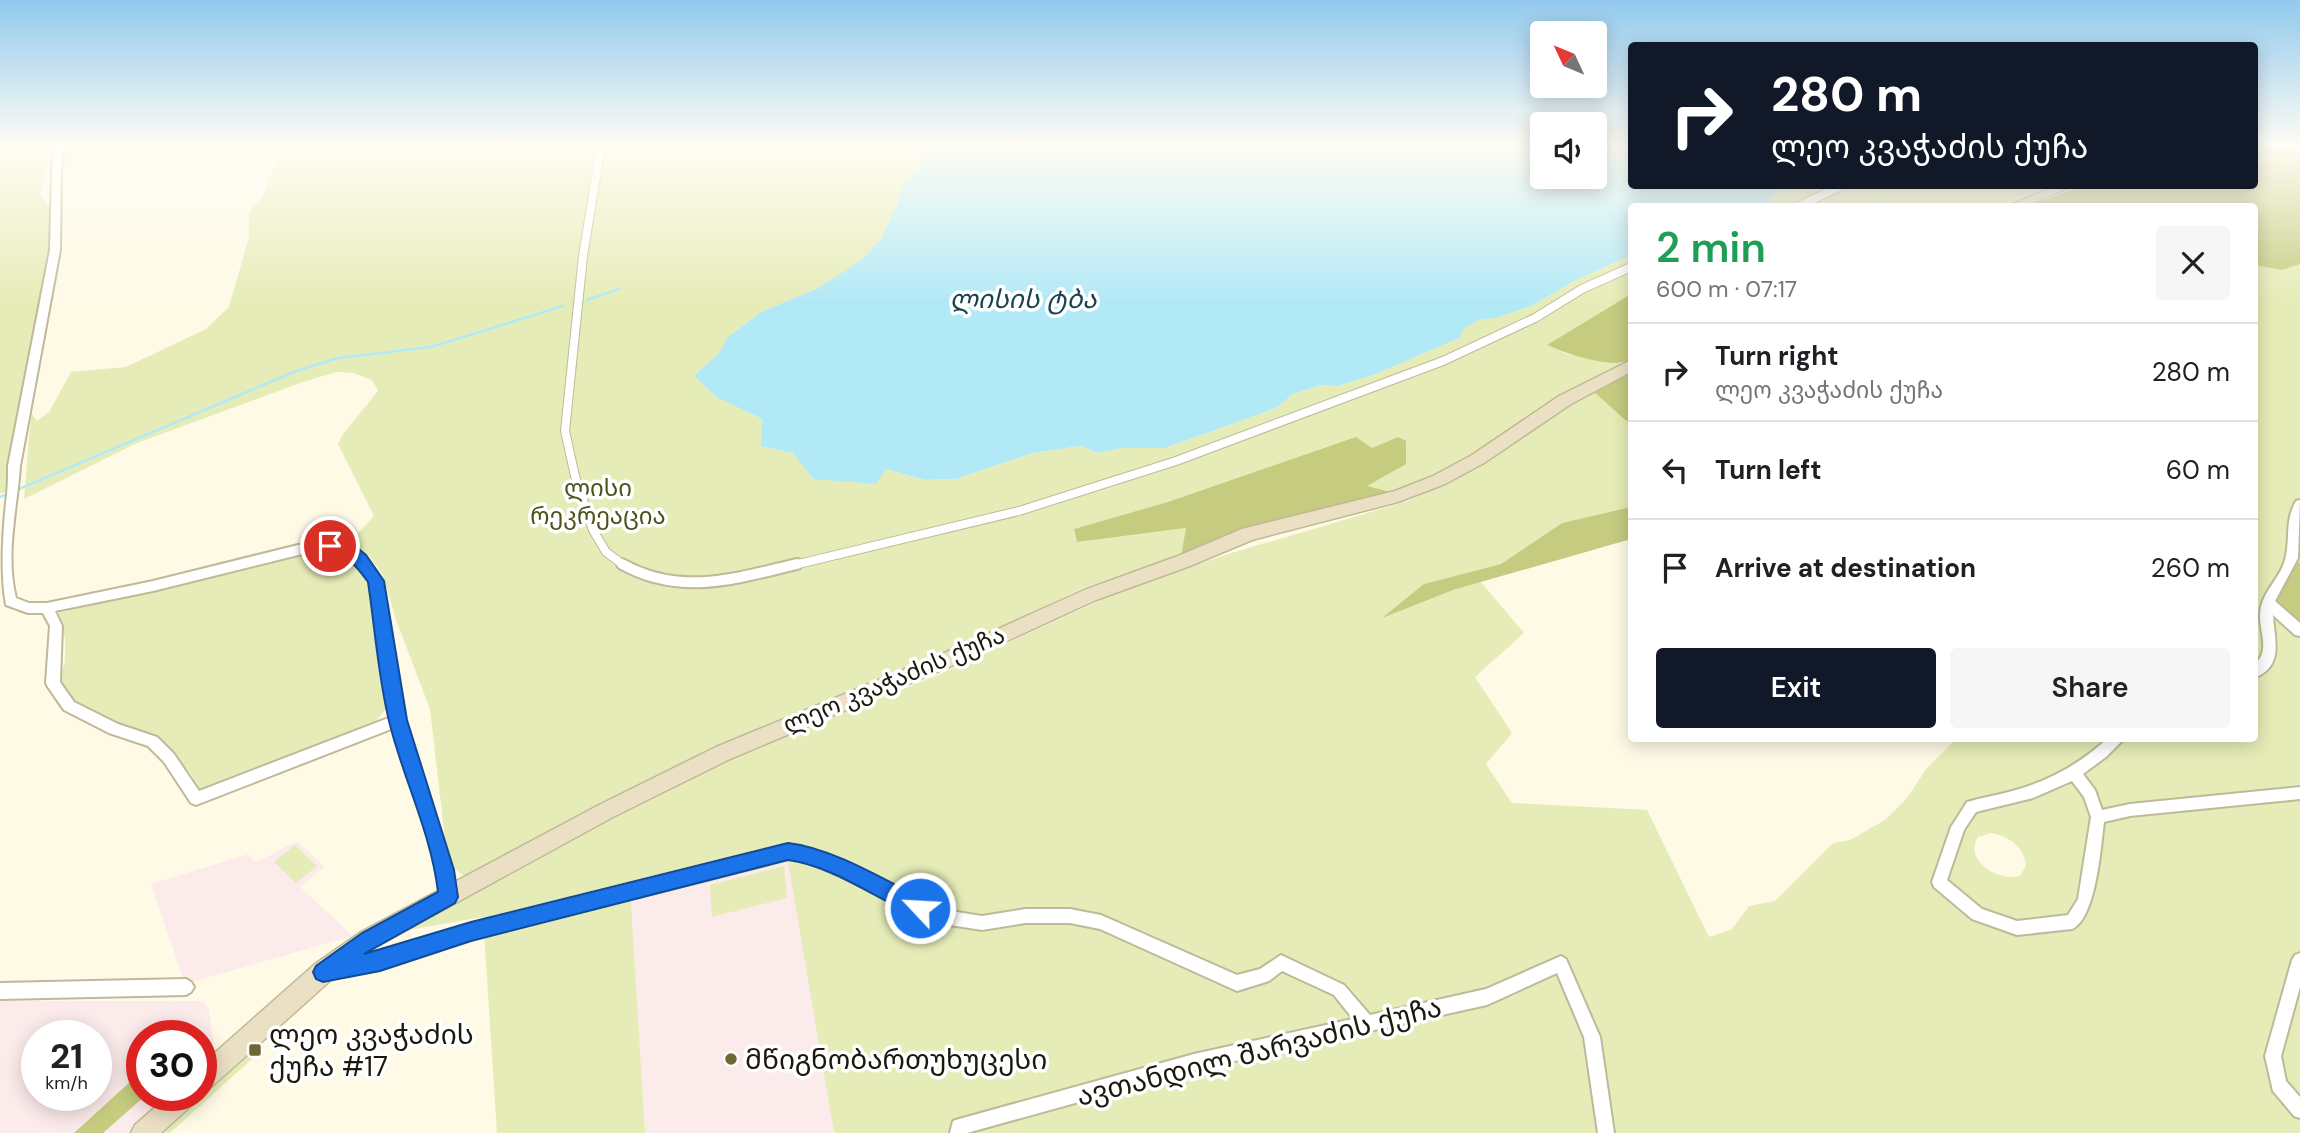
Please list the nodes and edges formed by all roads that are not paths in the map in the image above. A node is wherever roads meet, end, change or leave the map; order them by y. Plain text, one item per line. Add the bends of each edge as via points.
1 (57, 198) edge
2 (591, 198) edge
3 (1628, 268) edge
4 (1628, 367) edge
5 (2300, 504) edge
6 (2269, 603) junction
7 (47, 608) junction
8 (2300, 631) edge
9 (2258, 670) edge
10 (398, 720) junction
11 (2113, 742) edge
12 (2075, 775) junction
13 (2300, 793) edge
14 (2098, 817) junction
15 (448, 897) junction
16 (2300, 960) edge
17 (1561, 964) joint
18 (323, 972) junction
19 (186, 987) dead end
20 (0, 991) edge
21 (1366, 1022) junction
22 (217, 1067) edge
23 (2300, 1110) edge
24 (168, 1111) edge
25 (143, 1133) edge
26 (958, 1133) edge
27 (1606, 1133) edge

1 - 7 street via 55,250 2,548 2,583 10,601 28,608
2 - 3 street via 565,431 597,542 632,568 685,583 717,583 975,523 1176,461 1443,361
4 - 15 main road, ლეო კვაჭაძის ქუჩა via 1572,396 1439,480 1398,496 1248,534 1090,595 723,753
5 - 6 street via 2294,512 2292,559
6 - 8 street
6 - 9 street via 2272,642 2265,664
7 - 10 street via 56,626 53,683 69,706 114,729 152,741 177,768 196,799
7 - 10 street via 298,550 330,546 349,550 376,581
10 - 15 street via 437,840
11 - 12 street
12 - 14 street via 2090,794
12 - 14 street via 2026,796 1972,807 1958,827 1939,882 1977,914 2017,928 2072,922 2085,901
13 - 14 street
15 - 18 main road, ლეო კვაჭაძის ქუჩა via 369,939
16 - 23 street via 2273,1056 2279,1084
17 - 21 street, ავთანდილ შარვაძის ქუჩა via 1487,997
17 - 27 street via 1592,1037
18 - 21 street via 380,961 471,931 788,851 845,871 937,916 982,923 1026,916 1070,916 1101,922 1237,983 1264,976 1281,963 1339,990
18 - 22 main road, ლეო კვაჭაძის ქუჩა
19 - 20 street
21 - 26 street, ავთანდილ შარვაძის ქუჩა via 1194,1062 959,1127
24 - 25 main road

